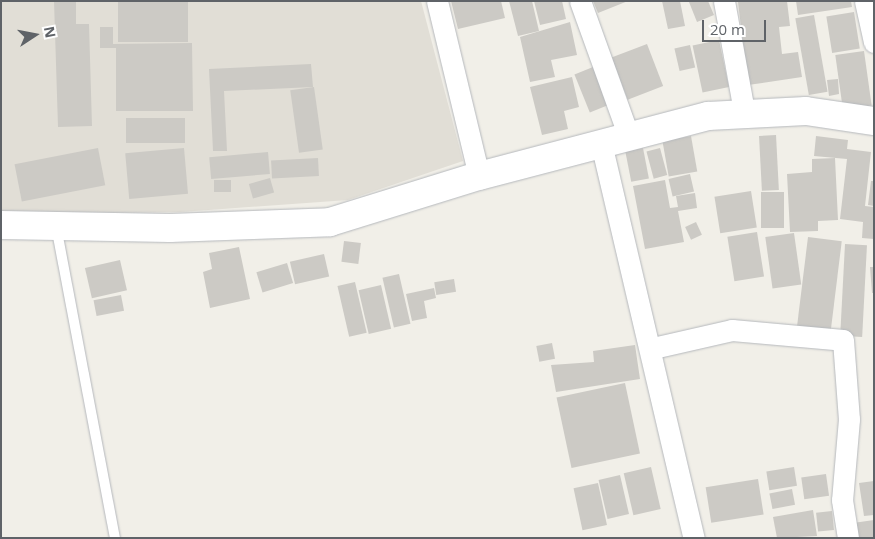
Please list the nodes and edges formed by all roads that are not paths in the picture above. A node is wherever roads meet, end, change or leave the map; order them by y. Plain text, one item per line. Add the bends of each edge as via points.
1 (437, 1) edge
2 (580, 1) edge
3 (724, 1) edge
4 (865, 1) edge
5 (874, 42) edge
6 (744, 111) junction
7 (874, 121) edge
8 (628, 134) junction
9 (601, 143) junction
10 (479, 176) junction
11 (1, 224) edge
12 (55, 225) junction
13 (653, 348) junction
14 (115, 538) edge
15 (694, 538) edge
16 (848, 538) edge

1 - 10 street
2 - 8 street
3 - 6 street
4 - 5 street
6 - 7 street via 806,111
6 - 8 street
8 - 9 street
9 - 10 street
9 - 13 street
10 - 12 street via 330,222 170,228
11 - 12 street
12 - 14 lane
13 - 15 street
13 - 16 street via 732,330 843,340 849,419 842,500

